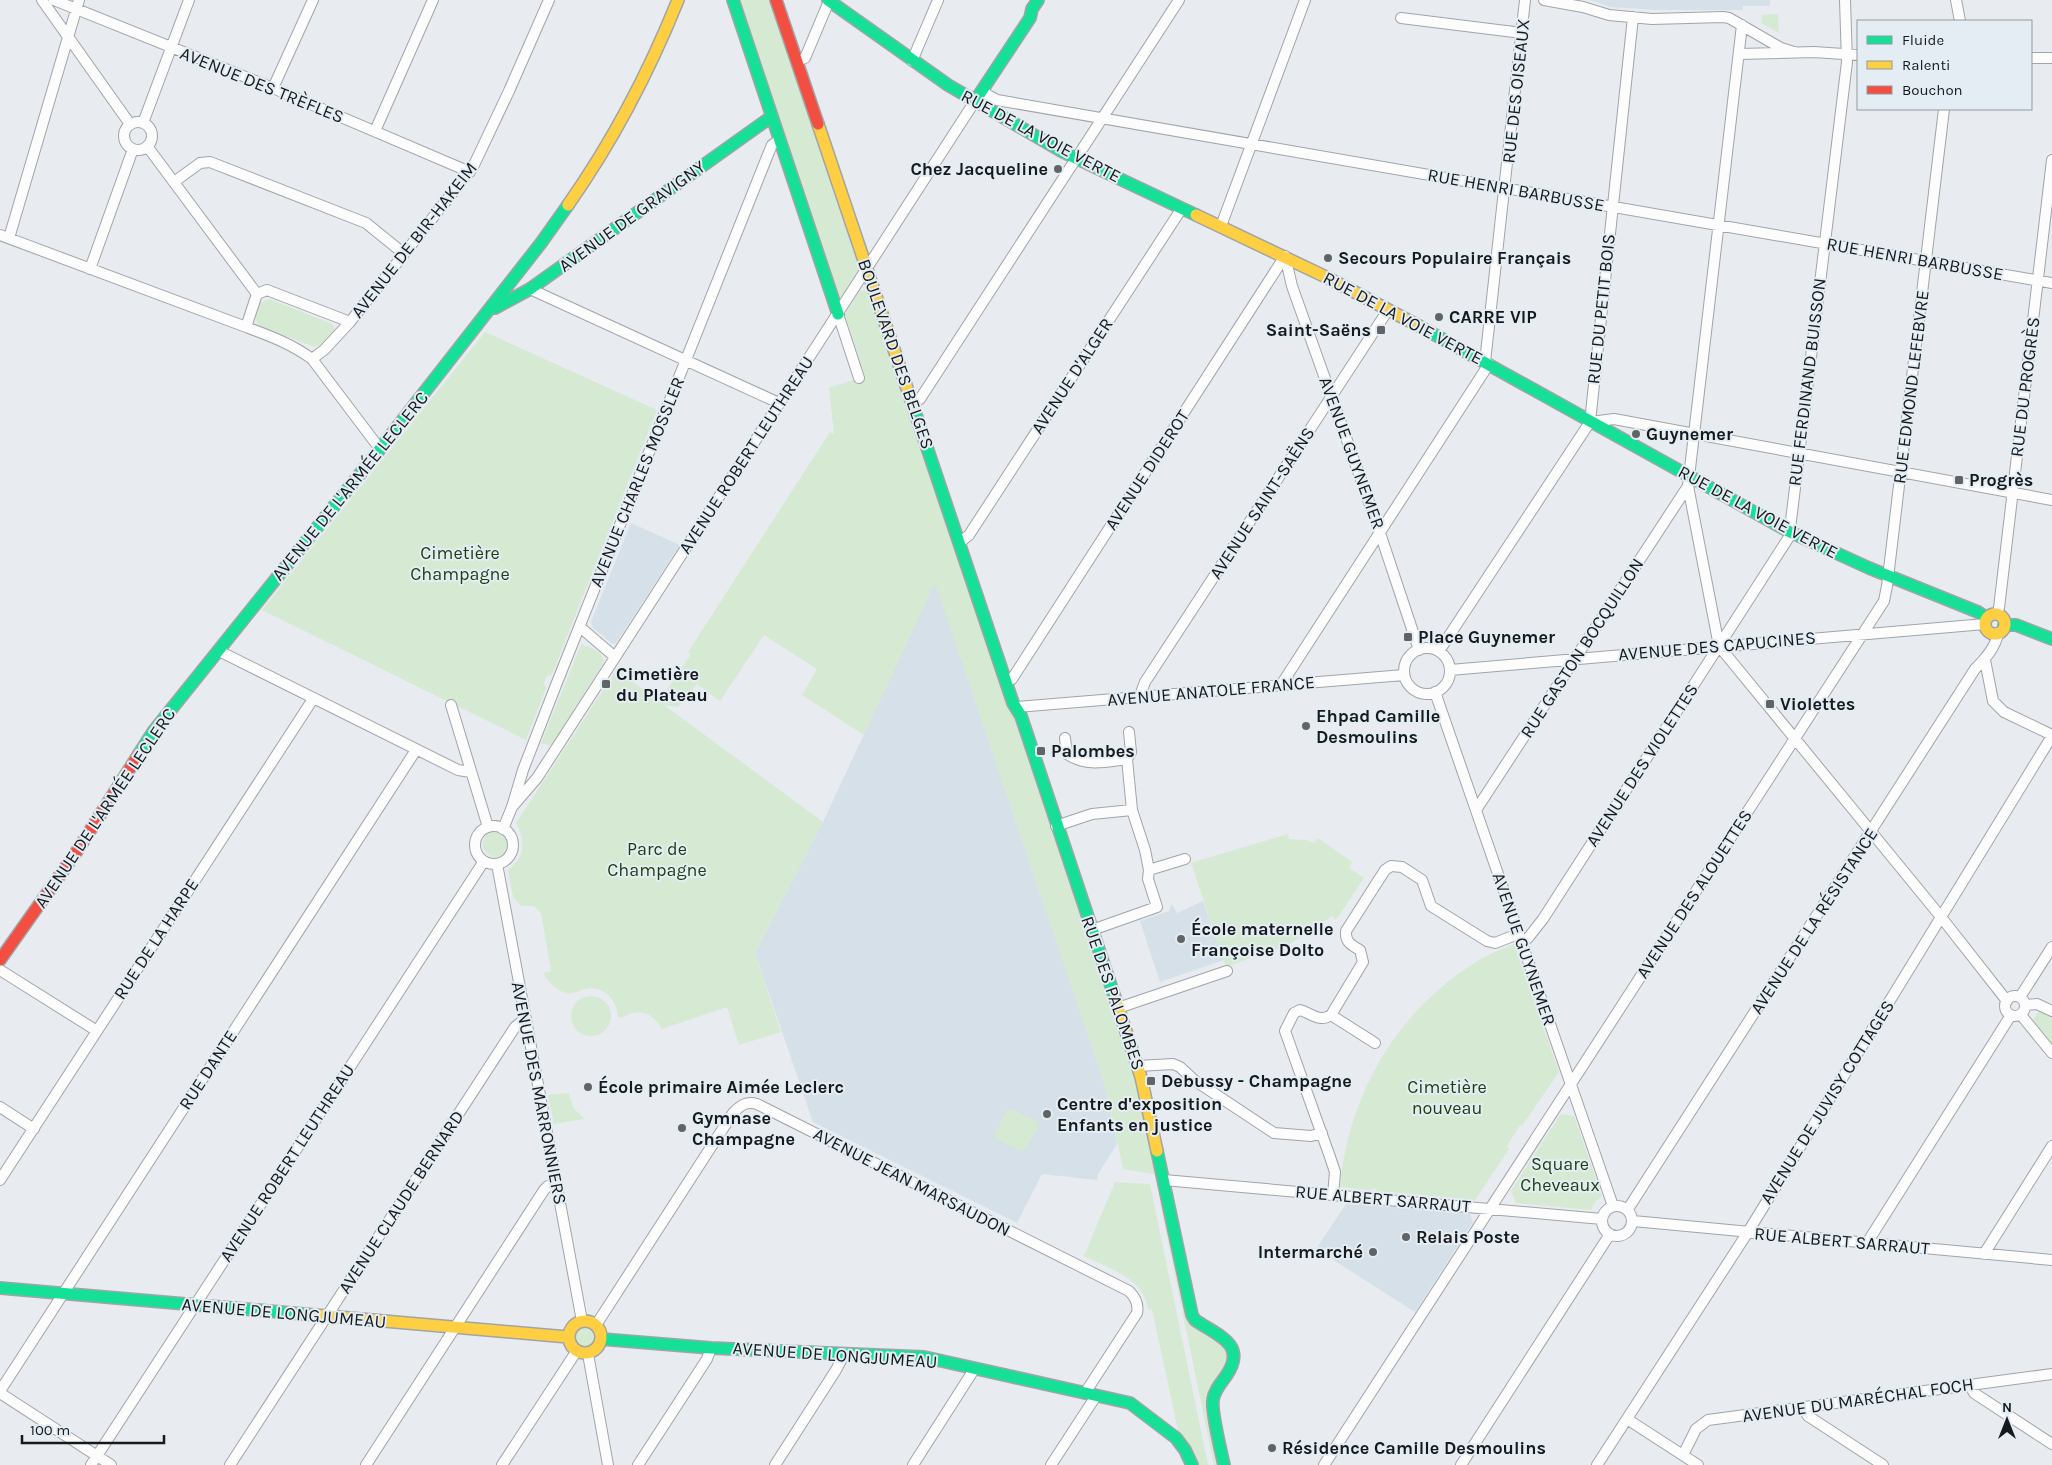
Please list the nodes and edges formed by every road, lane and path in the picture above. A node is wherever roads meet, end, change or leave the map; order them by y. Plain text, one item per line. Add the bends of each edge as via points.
1 (42, 0) edge
2 (54, 0) edge
3 (189, 0) edge
4 (313, 0) edge
5 (433, 0) edge
6 (549, 0) edge
7 (678, 0) edge
8 (733, 0) edge
9 (776, 0) edge
10 (829, 0) edge
11 (938, 0) edge
12 (1038, 0) edge
13 (1178, 0) edge
14 (1305, 0) edge
15 (1525, 0) edge
16 (1544, 0) edge
17 (1845, 0) edge
18 (1956, 0) edge
19 (78, 5) edge
20 (1633, 17) junction
21 (1401, 18) dead end
22 (1960, 20) edge
23 (1742, 25) junction
24 (1522, 33) junction
25 (69, 38) junction
26 (171, 48) junction
27 (1794, 52) junction
28 (1847, 53) junction
29 (1738, 54) junction
30 (1857, 55) edge
31 (2032, 58) edge
32 (2052, 58) edge
33 (797, 61) junction
34 (912, 61) junction
35 (273, 88) junction
36 (983, 90) junction
37 (975, 101) junction
38 (1944, 110) edge
39 (771, 117) junction
40 (1103, 118) junction
41 (143, 123) junction
42 (130, 124) junction
43 (375, 131) junction
44 (779, 140) junction
45 (1252, 144) junction
46 (146, 146) junction
47 (133, 148) junction
48 (1077, 159) junction
49 (2052, 160) edge
50 (470, 172) junction
51 (174, 182) junction
52 (1505, 189) junction
53 (1612, 206) junction
54 (1182, 208) junction
55 (1718, 225) junction
56 (1221, 226) junction
57 (4, 236) edge
58 (1824, 243) junction
59 (403, 253) junction
60 (1285, 256) junction
61 (1926, 261) junction
62 (90, 269) junction
63 (867, 269) junction
64 (2038, 281) junction
65 (2052, 283) edge
66 (530, 289) junction
67 (257, 294) junction
68 (1388, 310) junction
69 (490, 311) junction
70 (838, 314) junction
71 (350, 322) junction
72 (246, 327) junction
73 (312, 359) junction
74 (686, 360) junction
75 (1487, 363) junction
76 (859, 378) dead end
77 (1332, 397) junction
78 (779, 403) junction
79 (913, 404) junction
80 (1590, 422) junction
81 (1693, 434) junction
82 (380, 449) junction
83 (1798, 454) junction
84 (1900, 472) junction
85 (1688, 481) junction
86 (2012, 493) junction
87 (2052, 500) edge
88 (1790, 532) junction
89 (1380, 533) junction
90 (959, 543) junction
91 (1888, 576) junction
92 (1989, 619) junction
93 (580, 627) junction
94 (2001, 629) junction
95 (1864, 633) junction
96 (2052, 639) edge
97 (1719, 646) junction
98 (1419, 650) junction
99 (219, 651) junction
100 (1439, 652) junction
101 (615, 657) junction
102 (1575, 659) junction
103 (1985, 660) junction
104 (1450, 670) junction
105 (1404, 675) junction
106 (1007, 682) junction
107 (1281, 685) junction
108 (1435, 692) junction
109 (1139, 698) junction
110 (313, 699) junction
111 (451, 705) dead end
112 (1017, 707) junction
113 (1129, 732) dead end
114 (2052, 735) edge
115 (1065, 738) dead end
116 (1795, 738) junction
117 (416, 750) junction
118 (1127, 759) junction
119 (470, 772) junction
120 (512, 807) junction
121 (1132, 810) junction
122 (1476, 810) junction
123 (1056, 826) junction
124 (488, 827) junction
125 (503, 829) junction
126 (1871, 832) junction
127 (1185, 858) dead end
128 (484, 861) junction
129 (497, 864) junction
130 (1149, 870) junction
131 (1941, 917) junction
132 (1092, 930) junction
133 (1519, 938) junction
134 (2052, 947) edge
135 (0, 960) edge
136 (0, 970) edge
137 (1227, 971) dead end
138 (2007, 1001) junction
139 (1118, 1008) junction
140 (2019, 1008) junction
141 (2052, 1011) edge
142 (1331, 1015) junction
143 (526, 1018) junction
144 (97, 1031) junction
145 (1375, 1043) dead end
146 (2052, 1053) edge
147 (1138, 1066) junction
148 (1571, 1084) junction
149 (0, 1107) edge
150 (34, 1129) junction
151 (1322, 1133) junction
152 (2052, 1146) edge
153 (0, 1180) edge
154 (1164, 1180) junction
155 (556, 1183) junction
156 (1333, 1195) junction
157 (1613, 1206) junction
158 (1489, 1208) junction
159 (1628, 1209) junction
160 (1602, 1219) junction
161 (1633, 1221) junction
162 (1748, 1232) junction
163 (1610, 1234) junction
164 (1867, 1243) junction
165 (1984, 1254) junction
166 (2052, 1260) edge
167 (0, 1288) edge
168 (63, 1294) junction
169 (194, 1305) junction
170 (327, 1316) junction
171 (582, 1321) junction
172 (596, 1325) junction
173 (455, 1327) junction
174 (568, 1337) junction
175 (601, 1339) junction
176 (711, 1348) junction
177 (576, 1352) junction
178 (845, 1353) junction
179 (588, 1354) junction
180 (976, 1368) junction
181 (2052, 1374) edge
182 (1970, 1385) junction
183 (0, 1392) edge
184 (1090, 1395) junction
185 (1803, 1408) junction
186 (1626, 1419) junction
187 (2052, 1444) edge
188 (1683, 1455) junction
189 (94, 1460) edge
190 (111, 1465) edge
191 (230, 1465) edge
192 (366, 1465) edge
193 (502, 1465) edge
194 (608, 1465) edge
195 (638, 1465) edge
196 (775, 1465) edge
197 (913, 1465) edge
198 (1051, 1465) edge
199 (1191, 1465) edge
200 (1224, 1465) edge
201 (1324, 1465) edge
202 (1461, 1465) edge
203 (1597, 1465) edge
204 (1698, 1465) edge
205 (1883, 1465) edge

1 - 25 street
2 - 19 street, AVENUE DES TRÈFLES
3 - 26 street
4 - 35 street
5 - 43 street
6 - 50 street, AVENUE DE BIR-HAKEIM via 480,157
7 - 69 street, AVENUE DE L'ARMÉE LECLERC via 659,47 598,162
8 - 39 street
9 - 33 street, BOULEVARD DES BELGES
10 - 33 street via 805,58
10 - 34 street, RUE DE LA VOIE VERTE
11 - 34 street
12 - 36 street via 1030,18
13 - 40 street
14 - 45 street
15 - 24 street, RUE DES OISEAUX
16 - 20 street via 1609,15
17 - 28 street, RUE FERDINAND BUISSON
18 - 22 street
19 - 25 street
19 - 26 street, AVENUE DES TRÈFLES
20 - 23 street via 1723,17
20 - 53 street, RUE DU PETIT BOIS
21 - 24 street
23 - 27 street
23 - 29 street
24 - 52 street, RUE DES OISEAUX
25 - 42 street
25 - 57 street
26 - 35 street, AVENUE DES TRÈFLES
26 - 41 street
27 - 28 street
27 - 29 street
28 - 30 street
28 - 58 street, RUE FERDINAND BUISSON
29 - 55 street
31 - 32 street
33 - 63 street, BOULEVARD DES BELGES
34 - 37 street, RUE DE LA VOIE VERTE
35 - 43 street, AVENUE DES TRÈFLES
36 - 37 street
36 - 40 street, RUE HENRI BARBUSSE via 997,100
37 - 48 street, RUE DE LA VOIE VERTE
37 - 63 street, AVENUE ROBERT LEUTHREAU
38 - 61 street, RUE EDMOND LEFEBVRE
39 - 44 street
39 - 66 street, AVENUE DE GRAVIGNY
40 - 45 street, RUE HENRI BARBUSSE
40 - 48 street
41 - 42 street
41 - 46 street via 152,133
42 - 47 street via 124,135 127,144
43 - 50 street, AVENUE DES TRÈFLES
44 - 70 street
44 - 74 street, AVENUE CHARLES MOSSLER via 769,152
45 - 52 street, RUE HENRI BARBUSSE
45 - 56 street
46 - 47 street via 139,150
46 - 51 street
47 - 62 street
48 - 54 street, RUE DE LA VOIE VERTE
48 - 79 street via 920,399
49 - 64 street, RUE DU PROGRÈS
50 - 59 street, AVENUE DE BIR-HAKEIM
51 - 59 street via 200,163 210,162 366,223
51 - 67 street
52 - 53 street, RUE HENRI BARBUSSE
52 - 75 street, RUE DES OISEAUX
53 - 55 street, RUE HENRI BARBUSSE
53 - 80 street, RUE DU PETIT BOIS
54 - 56 street, RUE DE LA VOIE VERTE
54 - 90 street, AVENUE D'ALGER via 969,535
55 - 58 street, RUE HENRI BARBUSSE
55 - 81 street
56 - 60 street, RUE DE LA VOIE VERTE
57 - 62 street
58 - 61 street, RUE HENRI BARBUSSE
58 - 83 street, RUE FERDINAND BUISSON
59 - 71 street, AVENUE DE BIR-HAKEIM
60 - 68 street, RUE DE LA VOIE VERTE
60 - 77 street, AVENUE GUYNEMER via 1292,286
60 - 106 street, AVENUE DIDEROT via 1012,679
61 - 64 street, RUE HENRI BARBUSSE
61 - 84 street, RUE EDMOND LEFEBVRE
62 - 72 street
63 - 70 street, AVENUE ROBERT LEUTHREAU
63 - 79 street, BOULEVARD DES BELGES
64 - 65 street, RUE HENRI BARBUSSE
64 - 86 street, RUE DU PROGRÈS
66 - 69 street, AVENUE DE GRAVIGNY
66 - 74 street
67 - 71 street via 267,290
67 - 72 street
68 - 75 street, RUE DE LA VOIE VERTE
68 - 77 street, AVENUE SAINT-SAËNS
69 - 82 street, AVENUE DE L'ARMÉE LECLERC
70 - 76 street
70 - 78 street, AVENUE ROBERT LEUTHREAU
71 - 73 street, AVENUE DE BIR-HAKEIM
72 - 73 street via 280,339
73 - 82 street
74 - 78 street
74 - 93 street, AVENUE CHARLES MOSSLER
75 - 80 street, RUE DE LA VOIE VERTE
75 - 89 street
77 - 89 street, AVENUE GUYNEMER
77 - 109 street, AVENUE SAINT-SAËNS via 1145,682
78 - 101 street, AVENUE ROBERT LEUTHREAU
79 - 90 street, BOULEVARD DES BELGES
80 - 81 street via 1614,419
80 - 85 street, RUE DE LA VOIE VERTE
80 - 100 street
81 - 83 street
81 - 85 street
82 - 99 street, AVENUE DE L'ARMÉE LECLERC
83 - 84 street
83 - 88 street, RUE FERDINAND BUISSON
84 - 86 street
84 - 91 street, RUE EDMOND LEFEBVRE
85 - 88 street, RUE DE LA VOIE VERTE
85 - 97 street
85 - 102 street, RUE GASTON BOCQUILLON
86 - 87 street
86 - 92 street, RUE DU PROGRÈS via 1999,608
88 - 91 street, RUE DE LA VOIE VERTE
88 - 97 street, AVENUE DES VIOLETTES
89 - 98 street, AVENUE GUYNEMER
89 - 107 street
90 - 106 street, BOULEVARD DES BELGES
91 - 92 street, RUE DE LA VOIE VERTE
91 - 95 street, AVENUE DES ALOUETTES via 1884,601
92 - 94 street via 2001,616
92 - 94 street, RUE DE LA VOIE VERTE via 1987,631
92 - 95 street, AVENUE DES CAPUCINES
93 - 101 street
93 - 120 street, AVENUE CHARLES MOSSLER via 523,770
94 - 96 street, RUE DE LA VOIE VERTE via 2016,625
94 - 103 street, AVENUE DE LA RÉSISTANCE
95 - 97 street, AVENUE DES CAPUCINES
95 - 116 street, AVENUE DES ALOUETTES
97 - 102 street, AVENUE DES CAPUCINES
97 - 116 street
97 - 133 street, AVENUE DES VIOLETTES via 1543,919 1528,938
98 - 100 street via 1430,648
98 - 105 street via 1409,656
99 - 110 street
99 - 135 street, AVENUE DE L'ARMÉE LECLERC via 153,732 77,851
100 - 104 street via 1447,659
101 - 120 street, AVENUE ROBERT LEUTHREAU via 537,778
102 - 104 street, AVENUE DES CAPUCINES
102 - 122 street, RUE GASTON BOCQUILLON
103 - 114 street via 1993,702 2004,712
103 - 126 street, AVENUE DE LA RÉSISTANCE via 1975,669
104 - 108 street via 1446,683
105 - 107 street, AVENUE ANATOLE FRANCE
105 - 108 street via 1418,692
106 - 112 street, BOULEVARD DES BELGES
107 - 109 street, AVENUE ANATOLE FRANCE
108 - 122 street, AVENUE GUYNEMER
109 - 112 street, AVENUE ANATOLE FRANCE
110 - 117 street
110 - 144 street, RUE DE LA HARPE
111 - 119 street
112 - 123 street, RUE DES PALOMBES
113 - 118 street via 1131,752
114 - 131 street, AVENUE DE JUVISY COTTAGES
115 - 118 street via 1067,754 1081,762
116 - 126 street
116 - 148 street, AVENUE DES ALOUETTES
117 - 119 street via 458,770
117 - 168 street, RUE DANTE
118 - 121 street
119 - 124 street
120 - 125 street, AVENUE CHARLES MOSSLER
121 - 123 street via 1092,814
121 - 130 street
122 - 133 street, AVENUE GUYNEMER
123 - 132 street, RUE DES PALOMBES
124 - 125 street
124 - 128 street via 478,834 474,846
125 - 129 street via 511,838 512,848 507,859
126 - 131 street
126 - 159 street, AVENUE DE LA RÉSISTANCE
127 - 130 street
128 - 129 street
128 - 169 street, AVENUE ROBERT LEUTHREAU
129 - 143 street, AVENUE DES MARRONNIERS
130 - 132 street via 1148,878 1157,907
131 - 138 street
131 - 162 street, AVENUE DE JUVISY COTTAGES
132 - 139 street, RUE DES PALOMBES
133 - 142 street via 1495,943 1487,941 1430,906 1422,880 1402,867 1391,866 1346,931 1349,944 1360,950 1363,962
133 - 148 street, AVENUE GUYNEMER
134 - 140 street
136 - 144 street
137 - 139 street
138 - 140 street via 2010,997
138 - 140 street via 2006,1009
139 - 147 street, RUE DES PALOMBES
140 - 141 street via 2037,1004
140 - 146 street
140 - 164 street
142 - 145 street
142 - 151 street via 1323,1019 1300,1010 1294,1013 1284,1031
143 - 155 street, AVENUE DES MARRONNIERS
143 - 170 street, AVENUE CLAUDE BERNARD via 515,1027
144 - 150 street, RUE DE LA HARPE
147 - 151 street via 1173,1064 1180,1067 1194,1080 1274,1133 1311,1136
147 - 154 street, RUE DES PALOMBES
148 - 157 street, AVENUE GUYNEMER
148 - 158 street, AVENUE DES ALOUETTES
149 - 150 street
150 - 153 street, RUE DE LA HARPE
151 - 156 street via 1334,1172
152 - 165 street
154 - 156 street, RUE ALBERT SARRAUT
154 - 200 street, RUE DES PALOMBES via 1192,1315 1232,1344 1235,1350 1234,1363 1212,1396
155 - 171 street, AVENUE DES MARRONNIERS
155 - 173 street via 544,1190
156 - 158 street, RUE ALBERT SARRAUT
157 - 159 street
157 - 160 street
158 - 160 street, RUE ALBERT SARRAUT
158 - 201 street, AVENUE DES ALOUETTES
159 - 161 street
160 - 163 street via 1602,1226
161 - 162 street, RUE ALBERT SARRAUT
161 - 163 street via 1630,1230 1622,1236
162 - 164 street, RUE ALBERT SARRAUT
162 - 186 street, AVENUE DE JUVISY COTTAGES
163 - 202 street
164 - 165 street, RUE ALBERT SARRAUT
165 - 166 street, RUE ALBERT SARRAUT
167 - 168 street, AVENUE DE LONGJUMEAU
168 - 169 street, AVENUE DE LONGJUMEAU
168 - 183 street, RUE DANTE
169 - 170 street, AVENUE DE LONGJUMEAU
169 - 189 street, AVENUE ROBERT LEUTHREAU
170 - 173 street, AVENUE DE LONGJUMEAU
170 - 191 street, AVENUE CLAUDE BERNARD
171 - 172 street
171 - 174 street via 572,1326
172 - 175 street
172 - 184 street, AVENUE JEAN MARSAUDON via 734,1113 739,1106 751,1103 1129,1291 1134,1296 1137,1312
173 - 174 street, AVENUE DE LONGJUMEAU
173 - 192 street
174 - 177 street
175 - 176 street, AVENUE DE LONGJUMEAU
175 - 179 street via 597,1348
176 - 178 street, AVENUE DE LONGJUMEAU
176 - 195 street
177 - 179 street
177 - 193 street
178 - 180 street, AVENUE DE LONGJUMEAU via 924,1357
178 - 196 street
179 - 194 street
180 - 184 street, AVENUE DE LONGJUMEAU
180 - 197 street
181 - 182 street, AVENUE DU MARÉCHAL FOCH
182 - 185 street, AVENUE DU MARÉCHAL FOCH
182 - 187 street via 1974,1393
183 - 189 street
184 - 198 street
184 - 199 street, AVENUE DE LONGJUMEAU via 1130,1403 1176,1438
185 - 188 street, AVENUE DU MARÉCHAL FOCH via 1708,1420 1696,1429
185 - 205 street via 1808,1416
186 - 188 street
186 - 203 street, AVENUE DE JUVISY COTTAGES
188 - 204 street
189 - 190 street

